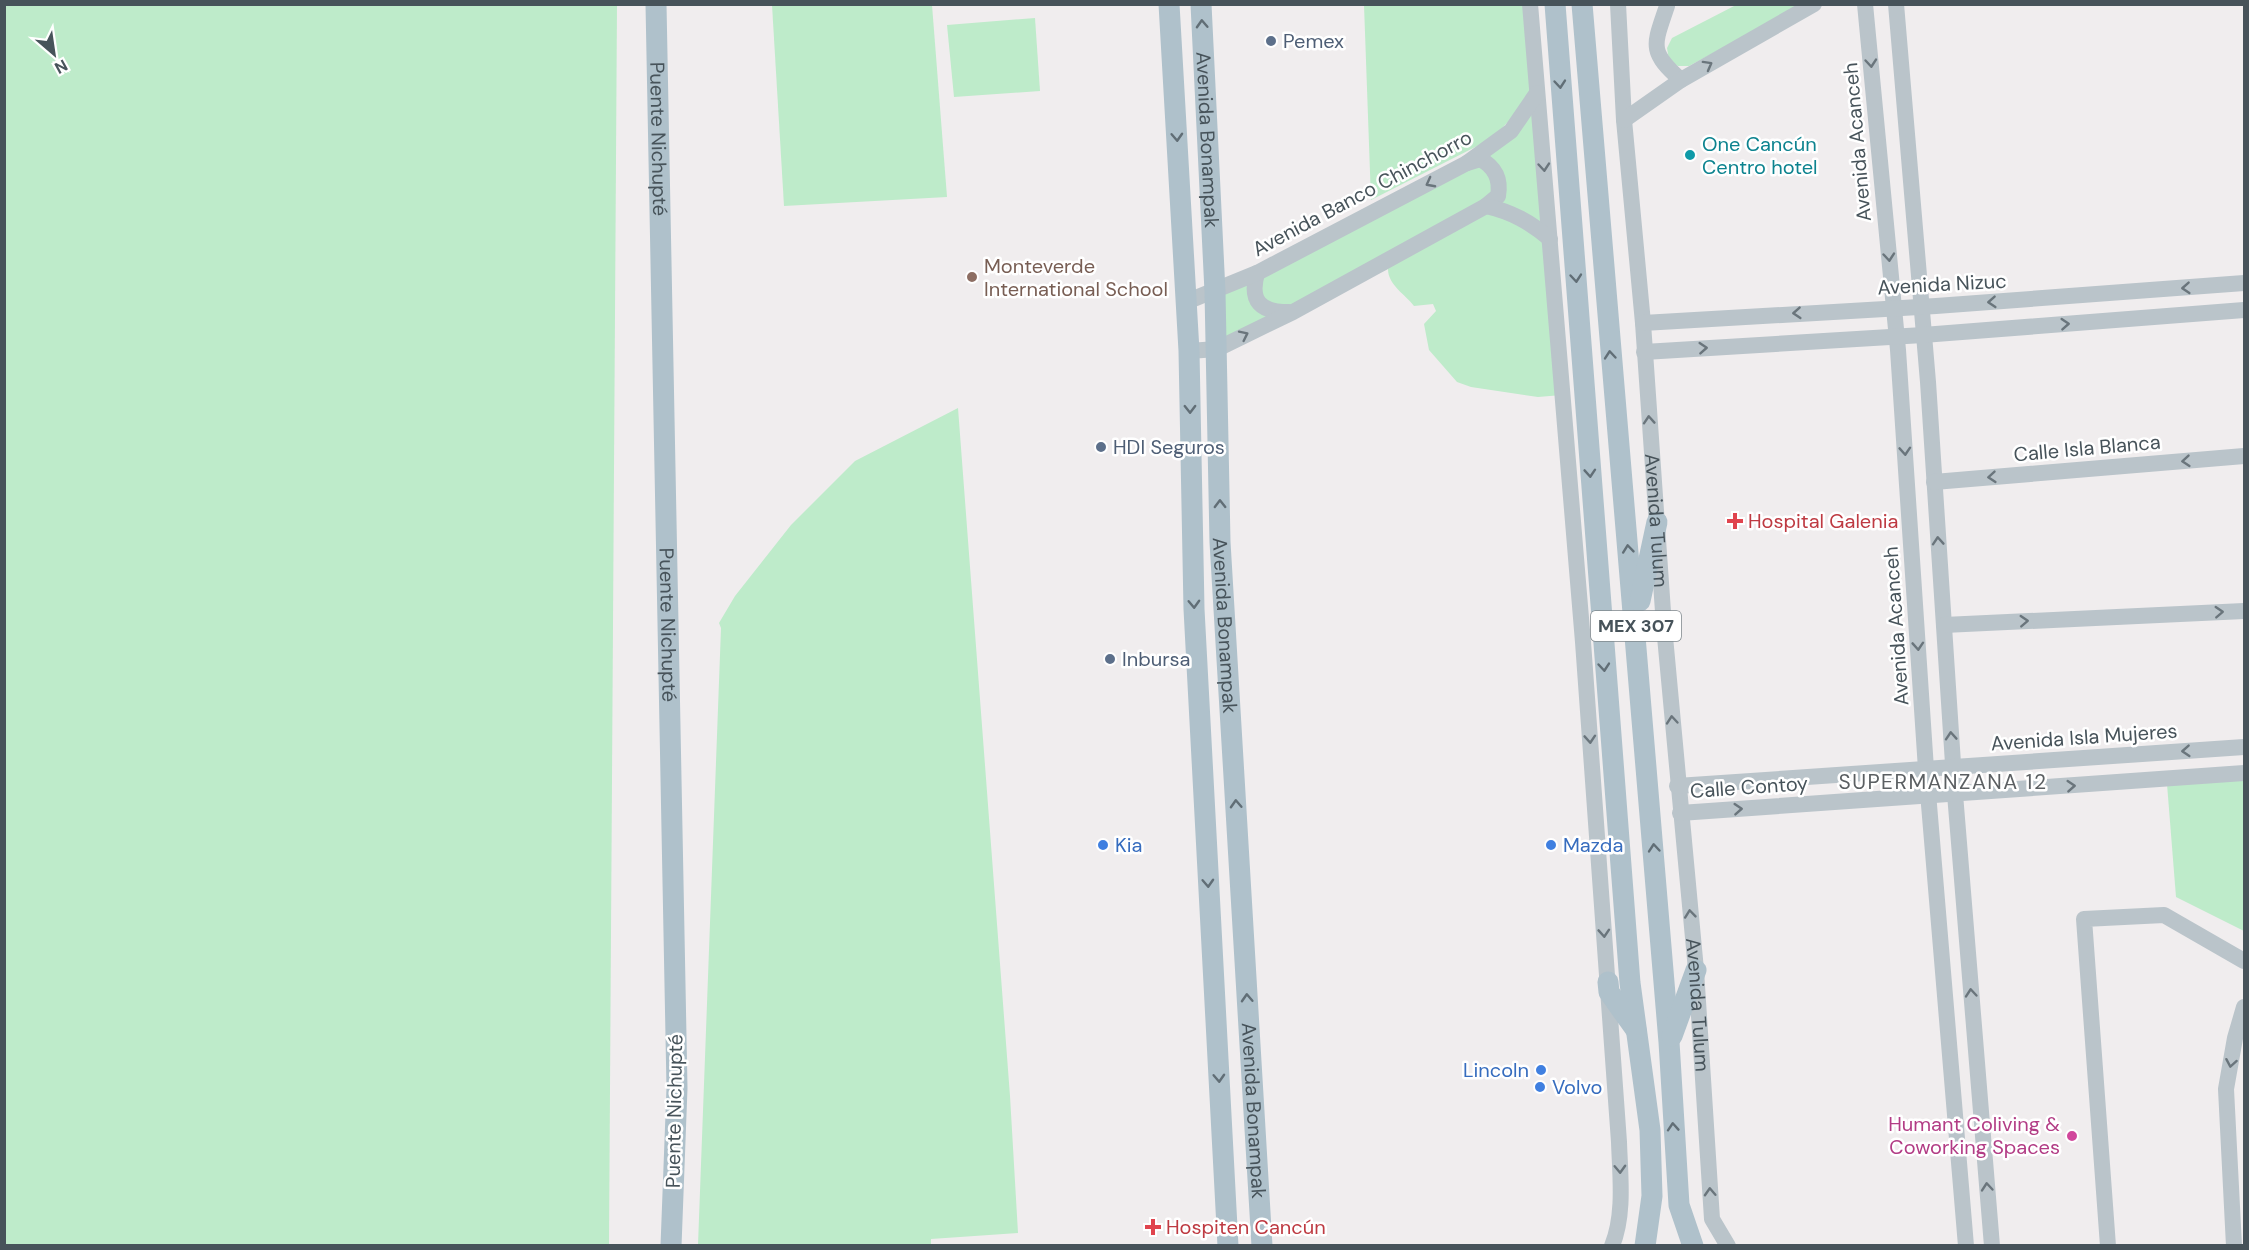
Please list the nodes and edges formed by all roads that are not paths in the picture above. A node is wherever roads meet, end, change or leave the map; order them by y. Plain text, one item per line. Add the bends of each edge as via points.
1 (656, 4) edge
2 (1169, 4) edge
3 (1201, 4) edge
4 (1530, 4) edge
5 (1538, 4) edge
6 (1555, 4) edge
7 (1582, 4) edge
8 (1618, 4) edge
9 (1814, 4) edge
10 (1865, 4) edge
11 (1896, 4) edge
12 (1668, 5) edge
13 (1557, 39) junction
14 (1681, 80) junction
15 (1537, 93) junction
16 (1624, 120) junction
17 (1467, 164) junction
18 (1486, 206) junction
19 (1550, 239) junction
20 (1257, 273) junction
21 (2244, 283) edge
22 (1215, 292) junction
23 (1186, 302) junction
24 (1893, 307) junction
25 (1920, 307) junction
26 (2244, 310) edge
27 (1293, 312) junction
28 (1643, 323) junction
29 (1923, 335) junction
30 (1896, 336) junction
31 (1216, 349) junction
32 (1189, 351) junction
33 (1644, 352) junction
34 (2244, 456) edge
35 (1934, 482) junction
36 (1657, 522) junction
37 (2244, 610) edge
38 (1635, 622) junction
39 (1944, 625) junction
40 (2244, 747) edge
41 (1953, 767) junction
42 (1926, 769) junction
43 (2244, 774) edge
44 (1677, 786) junction
45 (1955, 794) junction
46 (1929, 795) junction
47 (1680, 813) junction
48 (2244, 961) edge
49 (1696, 970) junction
50 (1608, 982) junction
51 (2244, 1007) edge
52 (1638, 1034) junction
53 (1670, 1042) junction
54 (671, 1245) edge
55 (1228, 1245) edge
56 (1262, 1245) edge
57 (1612, 1245) edge
58 (1645, 1245) edge
59 (1692, 1245) edge
60 (1728, 1245) edge
61 (1966, 1245) edge
62 (1992, 1245) edge
63 (2108, 1245) edge
64 (2235, 1245) edge

1 - 54 main road, Puente Nichupté via 676,1088
2 -> 23 main road, Avenida Bonampak
22 -> 3 main road, Avenida Bonampak
4 - 15 street
5 - 13 main road
6 - 13 main road, MEX 307
38 -> 7 main road, Avenida Tulum / MEX 307
8 - 16 street, Avenida Tulum
14 -> 9 street
10 -> 24 street, Avenida Acanceh
11 - 25 street
12 - 14 street via 1656,40 1660,62
13 -> 52 main road, MEX 307 via 1600,625 1630,983
14 - 16 street
15 - 17 street, Avenida Banco Chinchorro via 1511,131
15 -> 19 street
16 - 28 street, Avenida Tulum
17 - 18 street via 1480,159 1498,177 1497,196
17 -> 20 street, Avenida Banco Chinchorro
18 - 19 street via 1509,212
18 - 27 street
19 -> 50 street
20 - 22 street, Avenida Banco Chinchorro
20 - 27 street via 1253,286 1263,308
21 -> 25 street, Avenida Nizuc
22 - 23 street, Avenida Banco Chinchorro
22 - 31 main road, Avenida Bonampak
23 - 32 main road, Avenida Bonampak
24 - 25 street, Avenida Nizuc
24 -> 28 street, Avenida Nizuc
24 - 30 street, Avenida Acanceh
25 - 29 street
29 -> 26 street
31 -> 27 street
28 - 33 street, Avenida Tulum
29 - 30 street
29 - 35 street
33 -> 30 street
30 -> 42 street, Avenida Acanceh
31 - 32 street
56 -> 31 main road, Avenida Bonampak via 1220,542
32 -> 55 main road, Avenida Bonampak via 1194,609
36 -> 33 street, Avenida Tulum
34 -> 35 street, Calle Isla Blanca
39 -> 35 street
36 - 38 main road
44 -> 36 street, Avenida Tulum
39 -> 37 street
53 -> 38 main road, Avenida Tulum / MEX 307
41 -> 39 street
40 -> 41 street, Avenida Isla Mujeres
41 - 42 street, Avenida Isla Mujeres
41 - 45 street
42 - 44 street, Calle Contoy
42 - 46 street, Avenida Acanceh
45 -> 43 street
44 - 47 street, Avenida Tulum
45 - 46 street
62 -> 45 street
47 -> 46 street, Calle Contoy
46 - 61 street, Avenida Acanceh
49 -> 47 street, Avenida Tulum
48 - 63 street via 2164,915 2084,919
49 - 53 main road
60 -> 49 street, Avenida Tulum via 1712,1219
50 - 52 main road via 1609,992
50 -> 57 street via 1621,1184 1617,1233
51 -> 64 street via 2226,1089
52 - 58 main road, MEX 307 via 1650,1130 1652,1196
59 -> 53 main road, Avenida Tulum / MEX 307 via 1679,1205

